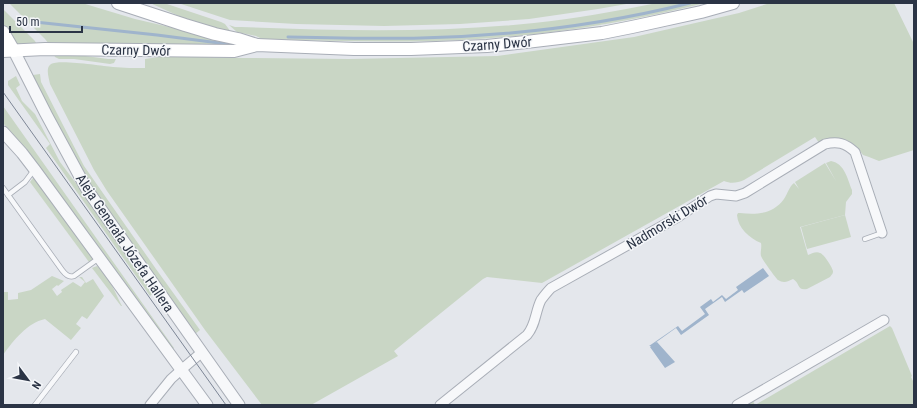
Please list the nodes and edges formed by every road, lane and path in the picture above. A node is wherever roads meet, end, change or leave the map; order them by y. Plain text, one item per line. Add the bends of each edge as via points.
1 (118, 3) edge
2 (733, 3) edge
3 (3, 32) edge
4 (257, 46) junction
5 (9, 51) edge
6 (3, 132) edge
7 (35, 170) junction
8 (3, 188) edge
9 (8, 195) junction
10 (882, 233) joint
11 (865, 239) dead end
12 (99, 258) junction
13 (884, 320) dead end
14 (76, 352) dead end
15 (201, 353) junction
16 (180, 370) junction
17 (34, 405) edge
18 (150, 405) edge
19 (207, 405) edge
20 (239, 405) edge
21 (440, 405) edge
22 (737, 405) edge

1 - 4 main road, Czarny Dwór via 215,34 238,38
2 - 4 main road, Czarny Dwór via 693,14 594,34 487,46 411,49
3 - 5 main road
4 - 5 main road, Czarny Dwór via 234,51
5 - 15 street, Aleja Generała Józefa Hallera via 86,188
6 - 7 street, Aleja Generała Józefa Hallera
7 - 9 lane via 26,182
7 - 12 street, Aleja Generała Józefa Hallera
8 - 9 lane
9 - 12 lane via 64,273 72,277
10 - 11 lane
10 - 21 street, Nadmorski Dwór via 855,152 845,144 825,144 745,193 736,196 710,196 678,217 551,288 540,302 530,332
12 - 16 street, Aleja Generała Józefa Hallera
13 - 22 street
14 - 17 lane
15 - 16 street
15 - 20 street, Aleja Generała Józefa Hallera
16 - 18 street
16 - 19 street, Aleja Generała Józefa Hallera

